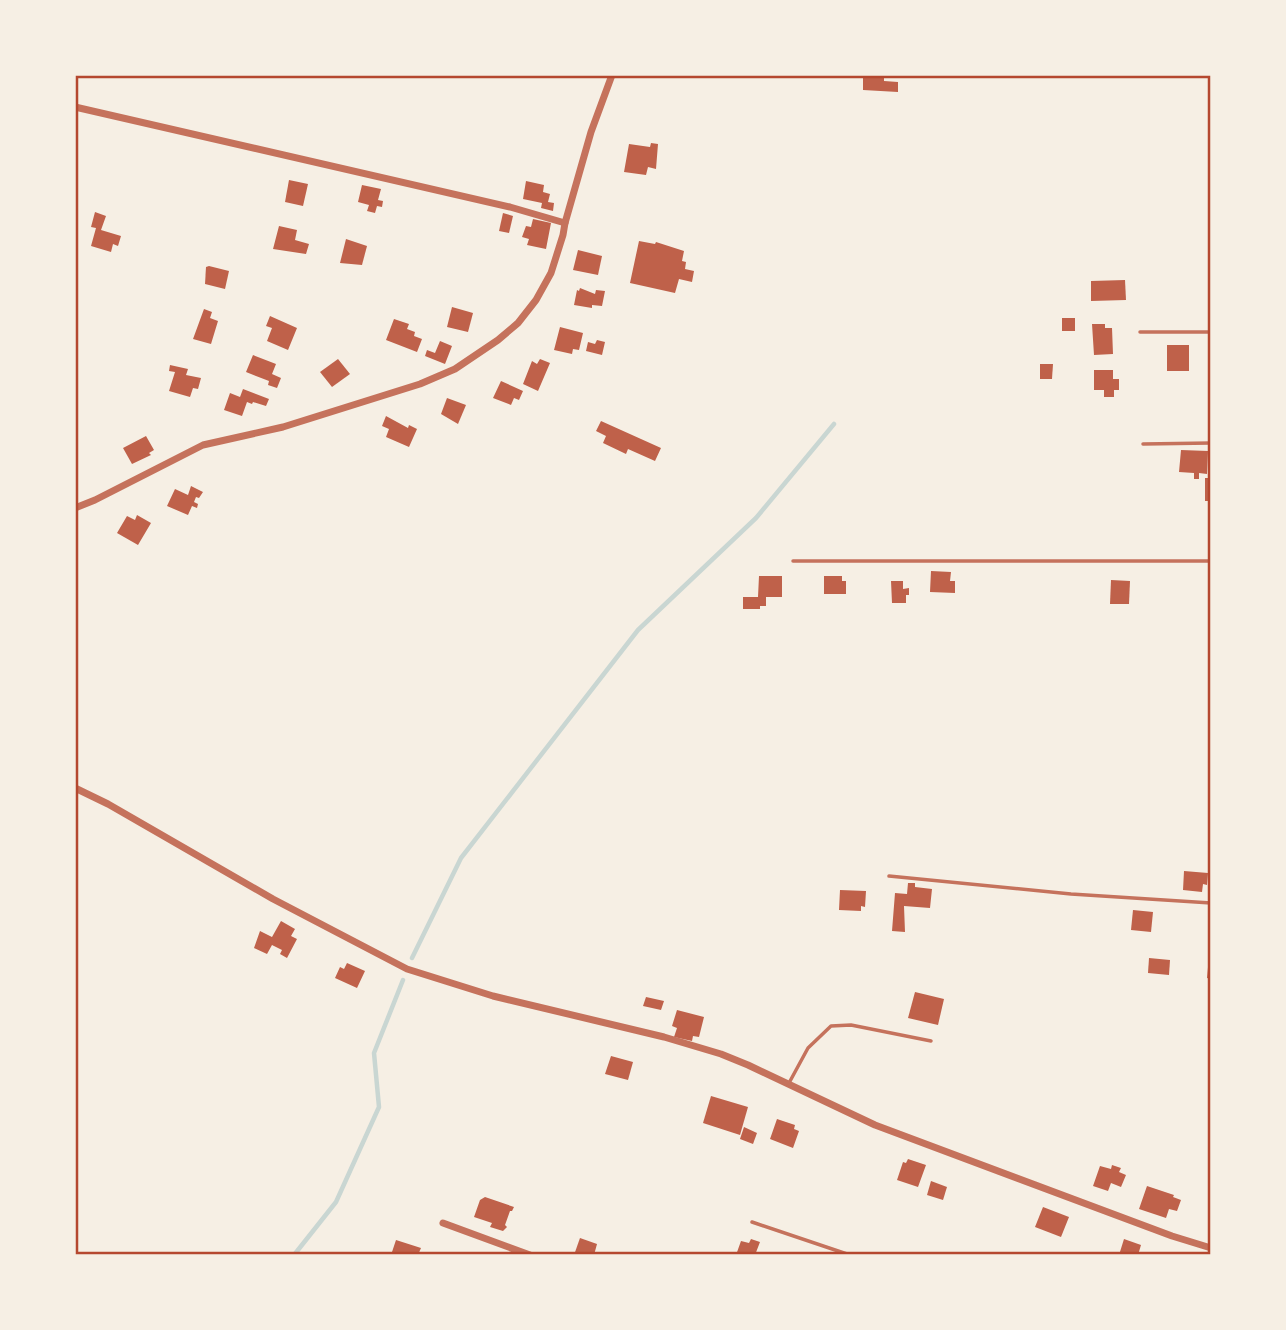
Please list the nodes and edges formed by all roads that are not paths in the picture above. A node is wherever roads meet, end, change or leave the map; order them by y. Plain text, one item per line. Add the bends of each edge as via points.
1 (612, 75) edge
2 (75, 107) edge
3 (565, 223) junction
4 (1140, 332) dead end
5 (1211, 332) edge
6 (1211, 443) edge
7 (1143, 444) dead end
8 (75, 508) edge
9 (793, 561) dead end
10 (1211, 561) edge
11 (75, 788) edge
12 (889, 876) dead end
13 (1211, 903) edge
14 (931, 1041) dead end
15 (788, 1084) junction
16 (752, 1222) dead end
17 (443, 1223) dead end
18 (1211, 1248) edge
19 (530, 1255) edge
20 (849, 1255) edge

1 - 3 street
2 - 3 street
3 - 8 street via 551,272 536,300 498,340 455,369 283,427 204,445
4 - 5 lane
6 - 7 lane
9 - 10 lane
11 - 15 street via 407,969 493,996 721,1054
12 - 13 lane
14 - 15 lane via 851,1025 831,1026 808,1048
15 - 18 street via 875,1125
16 - 20 lane
17 - 19 street

